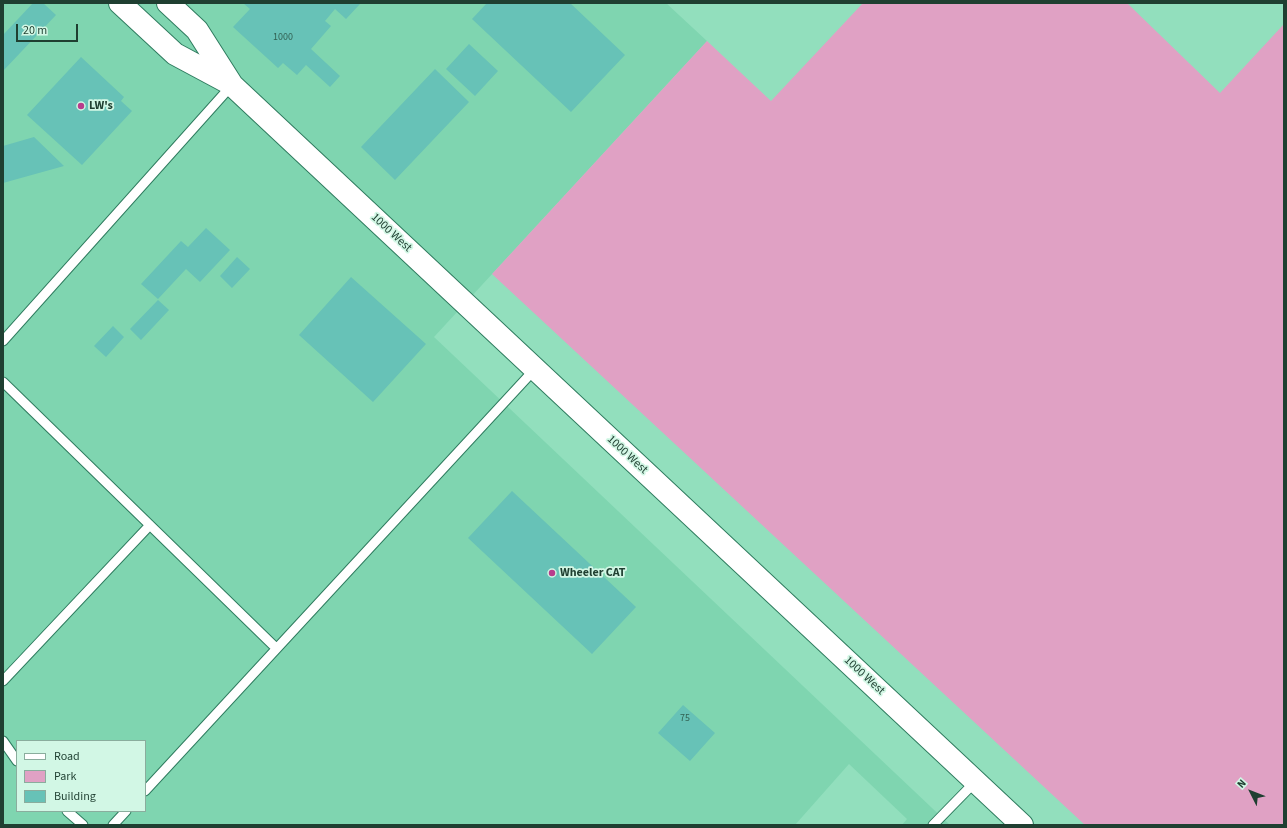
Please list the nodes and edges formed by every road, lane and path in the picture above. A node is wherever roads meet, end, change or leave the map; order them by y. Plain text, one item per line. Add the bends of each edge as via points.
1 (120, 3) edge
2 (168, 3) edge
3 (232, 85) junction
4 (3, 341) edge
5 (535, 369) junction
6 (3, 382) edge
7 (150, 525) junction
8 (276, 648) junction
9 (3, 681) edge
10 (3, 741) edge
11 (16, 760) edge
12 (976, 781) junction
13 (146, 790) edge
14 (69, 812) edge
15 (125, 812) edge
16 (83, 825) edge
17 (113, 825) edge
18 (933, 825) edge
19 (1022, 825) edge

1 - 3 main road, 1000 West via 175,54
2 - 3 main road, 1000 West via 197,30
3 - 4 lane
3 - 5 main road, 1000 West
5 - 8 lane
5 - 12 main road, 1000 West
6 - 7 lane
7 - 8 lane
7 - 9 lane
8 - 13 lane
10 - 11 lane
12 - 18 lane
12 - 19 main road, 1000 West
14 - 16 lane
15 - 17 lane

